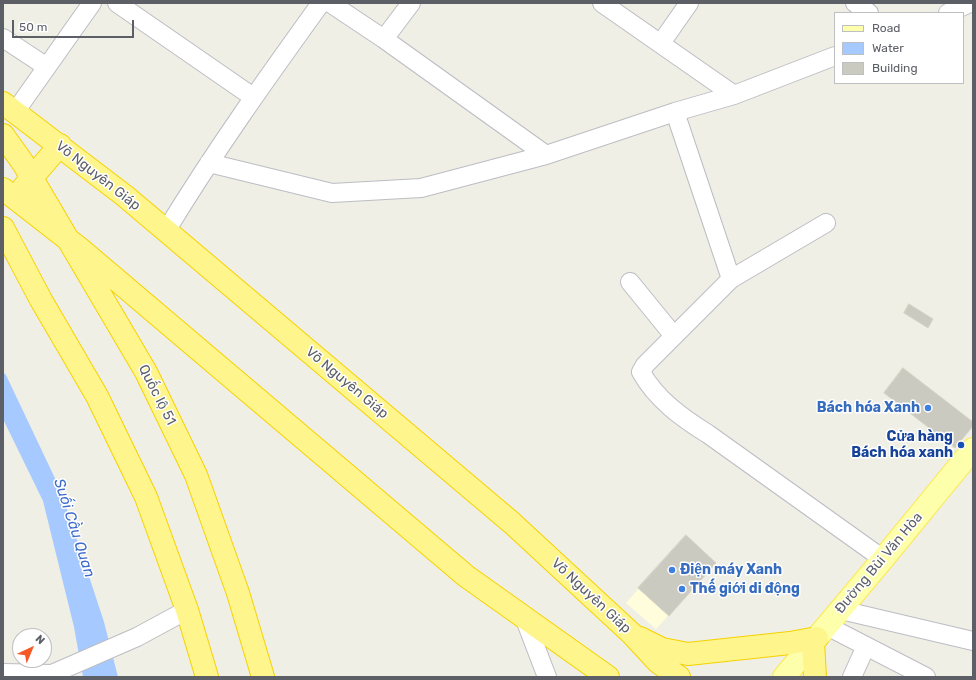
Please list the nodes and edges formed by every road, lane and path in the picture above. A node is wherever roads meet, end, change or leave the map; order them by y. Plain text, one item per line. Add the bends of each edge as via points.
1 (92, 3) edge
2 (117, 3) edge
3 (321, 3) edge
4 (330, 3) edge
5 (411, 3) edge
6 (602, 3) edge
7 (689, 3) edge
8 (855, 3) edge
9 (970, 3) edge
10 (868, 12) edge
11 (950, 12) edge
12 (3, 38) edge
13 (384, 39) junction
14 (661, 43) junction
15 (834, 56) edge
16 (47, 67) junction
17 (734, 95) junction
18 (252, 98) junction
19 (9, 107) edge
20 (675, 112) junction
21 (3, 135) edge
22 (60, 145) junction
23 (546, 155) junction
24 (209, 163) junction
25 (32, 178) junction
26 (8, 194) edge
27 (826, 223) dead end
28 (3, 228) edge
29 (166, 231) junction
30 (69, 241) junction
31 (731, 279) junction
32 (630, 282) dead end
33 (674, 336) junction
34 (973, 449) edge
35 (883, 559) junction
36 (187, 610) junction
37 (524, 617) junction
38 (824, 629) junction
39 (632, 634) junction
40 (973, 641) edge
41 (866, 646) junction
42 (574, 653) junction
43 (3, 673) edge
44 (207, 677) edge
45 (264, 677) edge
46 (547, 677) edge
47 (599, 677) edge
48 (608, 677) edge
49 (679, 677) edge
50 (784, 677) edge
51 (815, 677) edge
52 (852, 677) edge
53 (926, 677) edge

1 - 16 street
2 - 18 street
3 - 18 street
4 - 13 street
5 - 13 street
6 - 14 street
7 - 14 street
8 - 10 street
9 - 11 street
12 - 16 street
13 - 23 street
14 - 17 street
15 - 17 street
16 - 19 street
17 - 20 street
18 - 24 street
19 - 22 highway, Võ Nguyên Giáp
20 - 23 street
20 - 31 street
21 - 25 highway, Quốc lộ 51
22 - 25 highway
22 - 29 highway, Võ Nguyên Giáp
23 - 24 street via 421,188 332,193
24 - 29 street
25 - 26 highway
25 - 30 highway, Quốc lộ 51
26 - 30 highway
27 - 31 street
28 - 36 highway via 97,396 143,490
29 - 39 highway, Võ Nguyên Giáp via 512,523
30 - 37 highway via 466,576
30 - 45 highway, Quốc lộ 51 via 146,372 196,475 238,593
31 - 33 street
32 - 33 street
33 - 35 street via 641,372 665,403
34 - 35 main road, Đường Bùi Văn Hòa
35 - 38 main road, Đường Bùi Văn Hòa
36 - 43 street via 137,638 52,674
36 - 44 highway
37 - 42 highway
37 - 46 street
38 - 39 highway via 790,643 688,654 662,649
38 - 40 street
38 - 41 street
38 - 50 main road, Đường Bùi Văn Hòa
38 - 51 highway
39 - 49 highway, Võ Nguyên Giáp via 658,662
41 - 52 street
41 - 53 street
42 - 47 highway
42 - 48 highway

